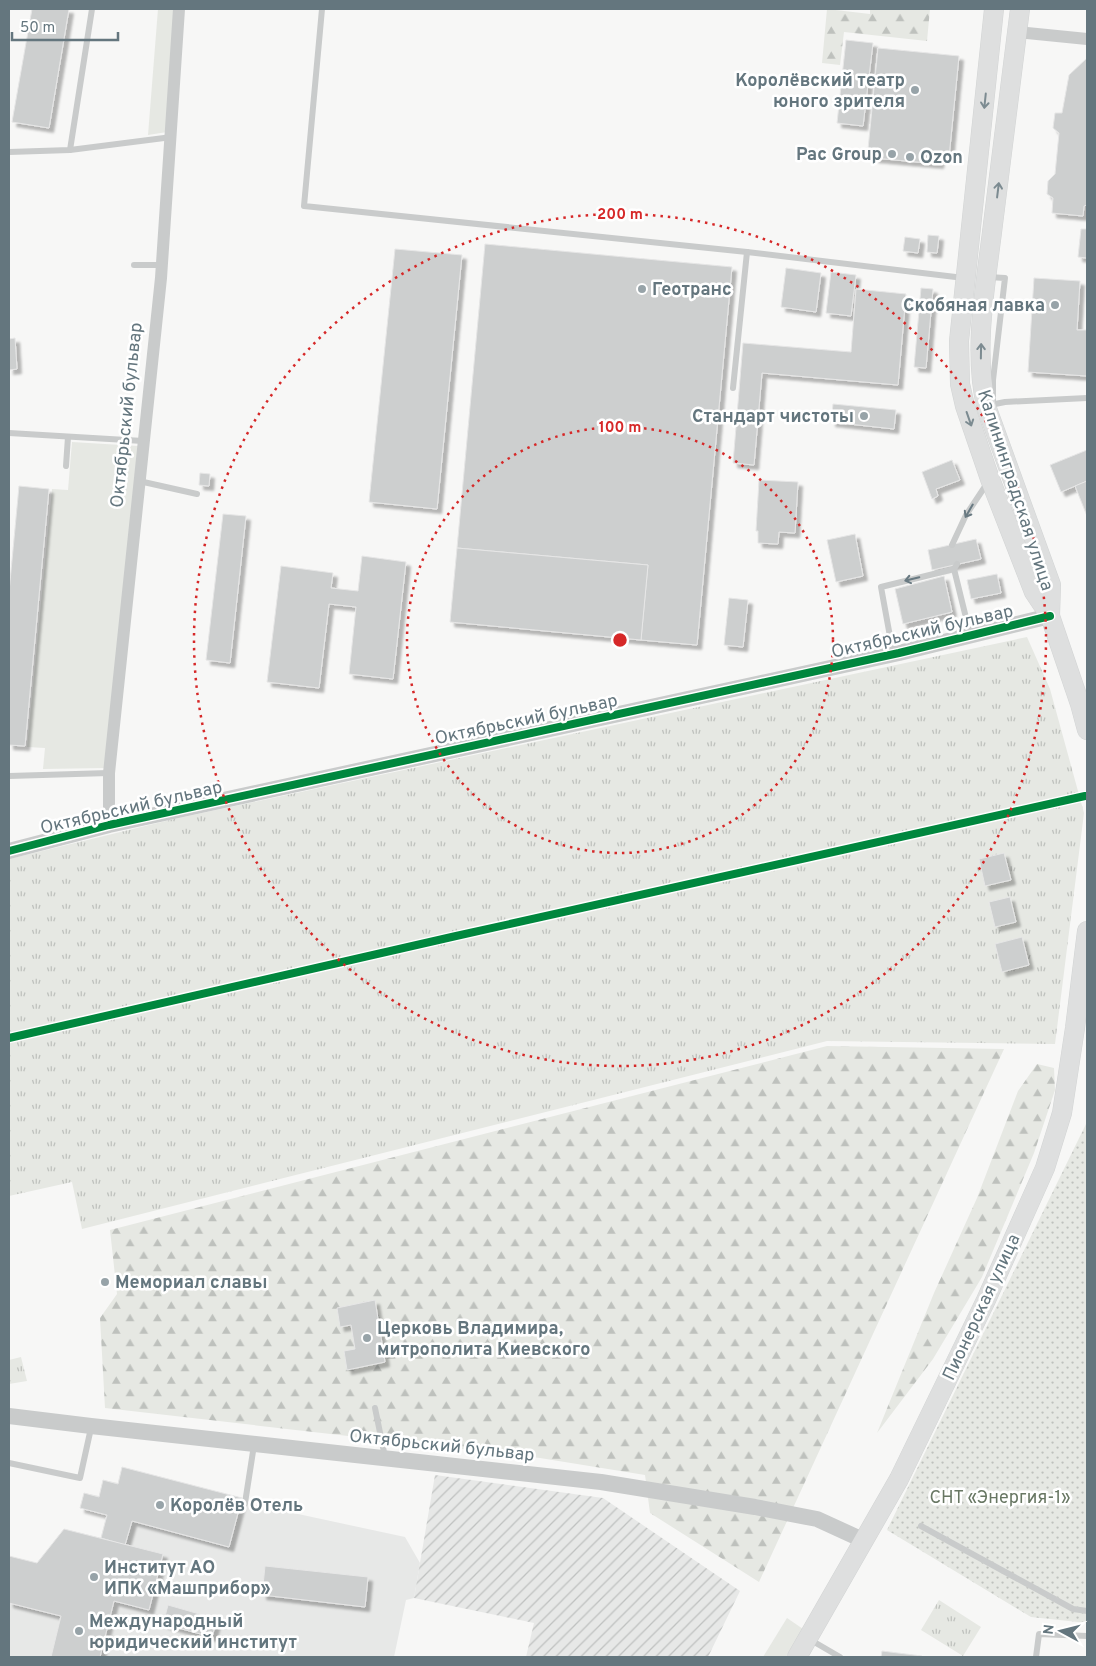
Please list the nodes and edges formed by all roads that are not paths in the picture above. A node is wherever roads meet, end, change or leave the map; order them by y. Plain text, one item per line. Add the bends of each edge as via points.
1 (92, 9) edge
2 (179, 9) edge
3 (322, 9) edge
4 (994, 9) edge
5 (1020, 9) edge
6 (992, 30) junction
7 (1017, 32) junction
8 (1087, 39) edge
9 (172, 137) junction
10 (70, 150) junction
11 (9, 152) edge
12 (747, 252) junction
13 (134, 265) dead end
14 (162, 265) junction
15 (966, 278) junction
16 (733, 388) dead end
17 (1087, 398) edge
18 (990, 405) junction
19 (9, 433) edge
20 (68, 437) junction
21 (143, 441) junction
22 (66, 466) dead end
23 (990, 479) junction
24 (139, 480) junction
25 (196, 494) dead end
26 (952, 545) dead end
27 (1050, 616) junction
28 (971, 635) junction
29 (893, 654) junction
30 (1087, 730) edge
31 (109, 773) junction
32 (9, 776) edge
33 (109, 825) junction
34 (9, 851) edge
35 (1087, 930) edge
36 (375, 1408) dead end
37 (9, 1416) edge
38 (91, 1426) junction
39 (254, 1444) junction
40 (386, 1458) junction
41 (9, 1463) edge
42 (245, 1503) dead end
43 (920, 1526) dead end
44 (865, 1541) junction
45 (1087, 1611) edge
46 (1087, 1636) edge
47 (808, 1638) junction
48 (797, 1657) edge
49 (840, 1657) edge
50 (1036, 1657) edge

1 - 10 lane
2 - 9 street, Октябрьский бульвар
3 - 12 lane via 304,206
4 - 6 main road, Калининградская улица
5 - 7 main road, Калининградская улица
6 - 7 main road
6 -> 15 main road, Калининградская улица
7 - 8 street
18 -> 7 main road, Калининградская улица via 982,387 981,363 987,276
9 - 10 lane
9 - 14 street, Октябрьский бульвар
10 - 11 lane
12 - 15 lane
12 - 16 lane
13 - 14 lane
14 - 21 street, Октябрьский бульвар
15 -> 23 main road, Калининградская улица via 959,341 960,384
17 - 18 lane
18 - 27 main road, Калининградская улица via 1051,586
19 - 20 lane
20 - 21 lane
20 - 22 lane
21 - 24 street, Октябрьский бульвар
23 -> 26 lane via 966,515
23 - 27 main road, Калининградская улица via 1034,592
24 - 25 lane
24 - 31 street, Октябрьский бульвар
27 - 28 street, Октябрьский бульвар
27 - 30 main road
28 - 29 street, Октябрьский бульвар
28 -> 29 lane via 955,567 881,587
29 - 33 street, Октябрьский бульвар
31 - 32 lane
31 - 33 street, Октябрьский бульвар
33 - 34 street, Октябрьский бульвар
35 - 44 main road, Пионерская улица via 1078,1028 1062,1113 1045,1168 986,1300
36 - 40 lane
37 - 38 street, Октябрьский бульвар
38 - 39 street, Октябрьский бульвар
38 - 41 lane via 80,1478
39 - 40 street, Октябрьский бульвар
39 - 42 lane
40 - 44 street, Октябрьский бульвар via 601,1482 755,1507 817,1519
43 - 45 lane via 1073,1610
44 - 47 main road, Пионерская улица
46 - 50 lane via 1039,1634
47 - 48 main road, Пионерская улица
47 - 49 lane

